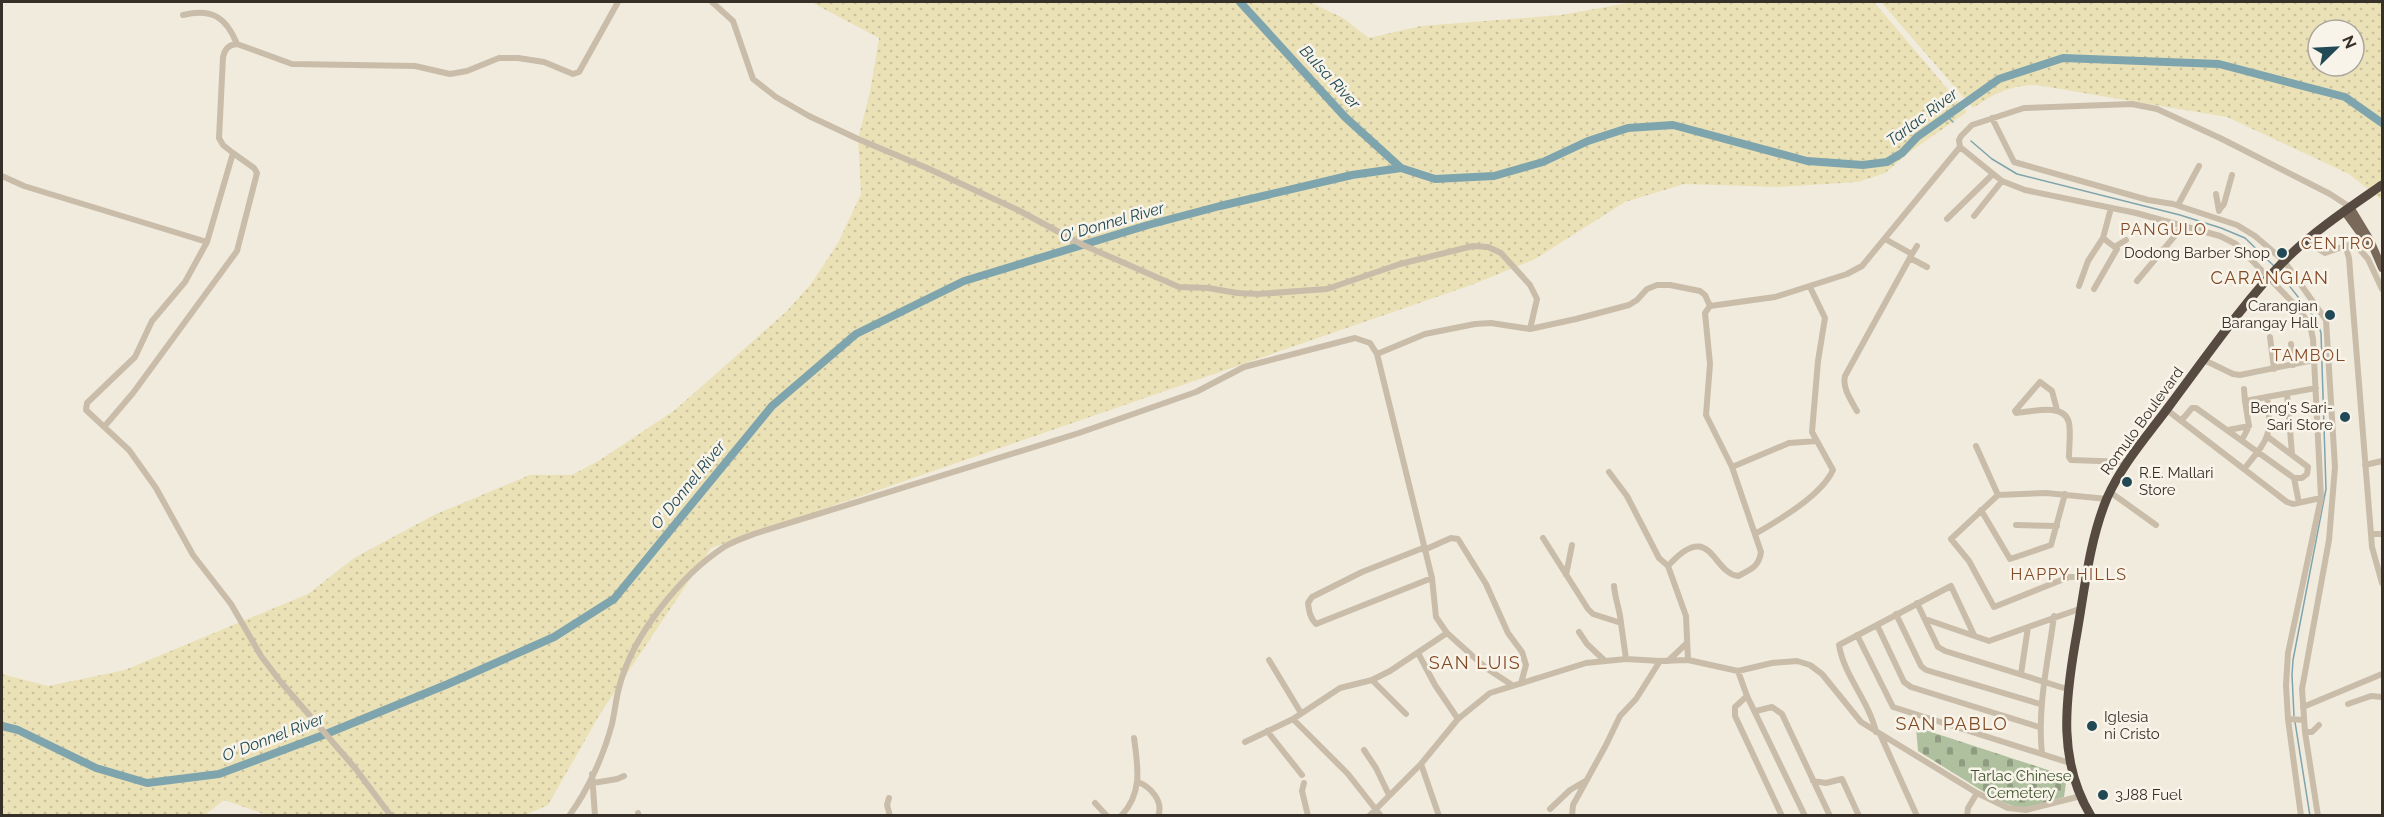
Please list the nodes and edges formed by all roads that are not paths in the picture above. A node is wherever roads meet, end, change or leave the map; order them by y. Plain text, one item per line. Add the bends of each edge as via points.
1 (618, 2) edge
2 (712, 2) edge
3 (183, 15) dead end
4 (237, 44) junction
5 (1992, 118) junction
6 (1960, 147) junction
7 (233, 153) junction
8 (2199, 166) dead end
9 (1993, 174) junction
10 (2, 176) edge
11 (2232, 176) dead end
12 (2002, 181) junction
13 (2382, 185) edge
14 (2216, 194) dead end
15 (2178, 205) junction
16 (2350, 207) junction
17 (2111, 208) junction
18 (2218, 214) junction
19 (1974, 216) dead end
20 (1947, 219) dead end
21 (2183, 226) junction
22 (2103, 238) junction
23 (1885, 239) junction
24 (2126, 240) dead end
25 (207, 242) junction
26 (2305, 242) junction
27 (1917, 246) dead end
28 (2116, 246) junction
29 (2346, 248) junction
30 (1911, 256) junction
31 (2284, 261) junction
32 (1927, 267) dead end
33 (2382, 268) edge
34 (2270, 276) junction
35 (2137, 281) dead end
36 (2079, 286) dead end
37 (1810, 287) junction
38 (2094, 289) dead end
39 (2382, 289) edge
40 (1710, 306) junction
41 (1530, 329) junction
42 (2270, 337) dead end
43 (2291, 344) dead end
44 (1377, 354) junction
45 (2204, 360) junction
46 (2314, 360) junction
47 (2293, 365) junction
48 (2274, 369) junction
49 (2316, 388) junction
50 (2244, 389) dead end
51 (2287, 394) junction
52 (2267, 397) junction
53 (2246, 401) junction
54 (2057, 410) junction
55 (2167, 410) junction
56 (1857, 411) dead end
57 (2181, 420) junction
58 (2249, 426) junction
59 (104, 427) junction
60 (2228, 430) junction
61 (2268, 437) junction
62 (2242, 440) junction
63 (1817, 441) junction
64 (1976, 446) dead end
65 (2258, 452) junction
66 (2292, 454) junction
67 (2382, 461) edge
68 (2128, 462) junction
69 (2365, 465) junction
70 (1732, 467) junction
71 (2244, 469) junction
72 (1609, 472) dead end
73 (2294, 478) junction
74 (2065, 494) junction
75 (1998, 495) junction
76 (2108, 495) junction
77 (2321, 498) junction
78 (2299, 503) junction
79 (1982, 510) junction
80 (2016, 525) dead end
81 (2156, 525) dead end
82 (2057, 526) junction
83 (1755, 534) junction
84 (2371, 534) junction
85 (2382, 534) edge
86 (1543, 538) dead end
87 (1572, 545) dead end
88 (1423, 549) junction
89 (1668, 566) junction
90 (1566, 575) junction
91 (2087, 577) junction
92 (1432, 578) junction
93 (2382, 583) edge
94 (1614, 586) dead end
95 (1917, 603) junction
96 (2082, 608) junction
97 (1896, 614) junction
98 (2054, 616) junction
99 (1925, 619) junction
100 (1621, 623) junction
101 (1877, 625) junction
102 (2028, 627) junction
103 (1579, 632) dead end
104 (1448, 633) junction
105 (1857, 635) junction
106 (1974, 635) junction
107 (1687, 643) junction
108 (1418, 652) junction
109 (1626, 659) junction
110 (1269, 660) dead end
111 (1604, 660) junction
112 (1688, 660) junction
113 (1660, 661) junction
114 (1668, 661) junction
115 (1738, 671) junction
116 (2021, 674) junction
117 (2382, 674) edge
118 (1372, 680) junction
119 (2045, 682) junction
120 (1521, 683) junction
121 (1512, 685) junction
122 (2067, 689) junction
123 (1747, 696) junction
124 (2382, 697) edge
125 (2040, 704) junction
126 (2348, 704) dead end
127 (2303, 707) junction
128 (1756, 711) junction
129 (1301, 713) junction
130 (1406, 714) dead end
131 (1293, 719) junction
132 (1458, 719) junction
133 (2288, 719) junction
134 (2304, 720) junction
135 (2319, 725) dead end
136 (2039, 728) junction
137 (1267, 731) junction
138 (2306, 732) junction
139 (1878, 733) junction
140 (1134, 738) dead end
141 (1245, 742) dead end
142 (1364, 750) dead end
143 (2042, 754) junction
144 (2070, 763) junction
145 (1421, 764) junction
146 (592, 774) junction
147 (1302, 775) dead end
148 (624, 776) dead end
149 (1587, 780) junction
150 (1813, 781) junction
151 (1138, 782) junction
152 (592, 783) junction
153 (1304, 783) dead end
154 (1977, 793) junction
155 (1389, 795) junction
156 (2081, 796) junction
157 (890, 798) dead end
158 (1095, 803) dead end
159 (1375, 808) junction
160 (1550, 809) dead end
161 (391, 816) edge
162 (569, 816) edge
163 (595, 816) edge
164 (890, 816) edge
165 (1107, 816) edge
166 (1121, 816) edge
167 (1158, 816) edge
168 (1308, 816) edge
169 (1369, 816) edge
170 (1381, 816) edge
171 (1439, 816) edge
172 (1572, 816) edge
173 (1782, 816) edge
174 (1805, 816) edge
175 (1830, 816) edge
176 (1859, 816) edge
177 (1917, 816) edge
178 (1967, 816) edge
179 (2091, 816) edge
180 (2301, 816) edge
181 (2319, 816) edge

1 - 4 street via 579,72 573,74 544,62 518,58 499,58 450,74 415,66 292,64
2 - 41 street via 733,21 753,79 776,97 818,121 1179,287 1258,294 1327,290 1400,264 1473,246 1488,247 1501,253 1530,285 1537,299
3 - 4 street via 199,11 216,16 230,27
4 - 7 street via 225,51 219,138
5 - 6 street via 1972,124 1961,136
5 - 15 street via 2014,162
5 - 16 street via 2030,106 2132,104 2157,109
6 - 9 street
6 - 23 street
7 - 25 street
7 - 59 street via 257,173 237,251
8 - 15 street
9 - 12 street
9 - 20 street
10 - 25 street
11 - 18 street
12 - 17 street via 2025,190
12 - 19 street
13 - 16 highway, Romulo Boulevard
14 - 18 street
15 - 18 street
16 - 26 highway, Romulo Boulevard
16 - 33 main road
17 - 21 street
17 - 22 street
18 - 31 street via 2255,236
21 - 34 street via 2236,244
21 - 35 street
22 - 28 street
22 - 36 street via 2088,261
23 - 30 street
23 - 37 street via 1862,266
24 - 28 street
25 - 59 street via 185,282 153,321 135,357 86,405 87,412
26 - 29 street via 2325,253
26 - 31 highway, Romulo Boulevard
27 - 30 street
28 - 38 street
29 - 39 street via 2354,243 2362,249
29 - 69 street
30 - 32 street
30 - 56 street via 1845,376 1846,389
31 - 34 highway, Romulo Boulevard
31 - 127 street via 2326,320 2335,467 2329,540 2302,689
34 - 45 highway, Romulo Boulevard
34 - 46 street via 2310,324
37 - 40 street via 1775,297
37 - 63 street via 1825,318 1812,432
40 - 41 street via 1700,291 1657,285 1629,305
40 - 70 street via 1704,320 1710,349 1706,415
41 - 44 street via 1475,324 1425,334
42 - 48 street
43 - 47 street
44 - 88 street
44 - 146 street via 1370,343 1355,338 1248,366 1196,392 1079,434 735,541 678,589 639,637 620,684 608,737
45 - 48 street via 2233,374
45 - 55 highway, Romulo Boulevard
46 - 47 street
46 - 49 street
47 - 48 street
49 - 51 street
49 - 77 street
50 - 53 street
51 - 52 street
51 - 66 street
52 - 53 street
52 - 61 street
53 - 58 street
54 - 54 street via 2052,391 2040,382 2015,411
54 - 68 street via 2069,421 2070,459
55 - 57 street
55 - 68 highway, Romulo Boulevard
57 - 60 street via 2196,408
57 - 71 street
58 - 60 street
58 - 62 street
59 - 161 street via 144,470 261,656
60 - 62 street
61 - 65 street
61 - 66 street
62 - 65 street
63 - 70 street via 1790,443
63 - 83 street via 1833,470 1830,476 1781,519
64 - 75 street
65 - 71 street
65 - 73 street
66 - 73 street via 2309,471 2302,478
67 - 69 street
68 - 76 highway, Romulo Boulevard
69 - 84 street
70 - 83 street
71 - 78 street via 2287,502
72 - 89 street via 1627,496 1659,558
73 - 78 street
74 - 75 street
74 - 76 street
74 - 82 street
75 - 79 street
76 - 81 street
76 - 91 highway, Romulo Boulevard
77 - 78 street
77 - 133 street via 2288,653
79 - 82 street via 2010,560 2051,545
79 - 91 street via 1951,539 1969,561 1994,607 2069,577
80 - 82 street
83 - 89 street via 1760,560 1755,568 1738,576 1729,573 1712,553 1702,548 1690,548
84 - 85 street
84 - 93 street
86 - 90 street
87 - 90 street
88 - 92 street
88 - 92 street via 1362,572 1312,597 1308,611 1316,624
88 - 120 street via 1458,539 1522,652 1526,665
89 - 107 street via 1686,616
90 - 100 street via 1593,614
91 - 96 highway, Romulo Boulevard
92 - 104 street via 1436,616
94 - 100 street
95 - 97 street
95 - 99 street
95 - 106 street via 1951,586
96 - 98 street
96 - 122 highway, Romulo Boulevard
97 - 101 street
97 - 125 street via 1926,670
98 - 102 street
98 - 119 street
99 - 106 street
99 - 116 street via 1938,647
100 - 109 street
101 - 105 street
101 - 136 street via 1904,682 1911,687
102 - 106 street via 1994,640
102 - 116 street
103 - 111 street
104 - 108 street
104 - 121 street via 1486,668
105 - 139 street via 1839,647
105 - 143 street via 1893,707
107 - 112 street
107 - 114 street
108 - 118 street
108 - 132 street
109 - 111 street
109 - 113 street
110 - 129 street
111 - 120 street
112 - 114 street
112 - 115 street
113 - 114 street
113 - 149 street via 1620,716
115 - 123 street
115 - 139 street via 1772,663 1797,661 1810,665 1833,686 1856,718
116 - 119 street
117 - 127 street
118 - 129 street via 1340,688
118 - 130 street
119 - 122 street
119 - 125 street
120 - 121 street
121 - 132 street via 1491,693
122 - 144 highway, Romulo Boulevard
123 - 128 street
123 - 173 street via 1735,707 1735,716
124 - 126 street
125 - 136 street
127 - 134 street
128 - 150 street via 1772,707 1779,710
128 - 174 street
129 - 131 street
131 - 137 street
131 - 159 street via 1348,774
132 - 145 street
133 - 134 street
133 - 180 street
134 - 138 street
135 - 138 street
136 - 143 street
137 - 141 street
137 - 147 street
138 - 181 street
139 - 154 street
139 - 177 street
140 - 151 street
142 - 155 street
143 - 144 street
144 - 156 highway, Romulo Boulevard
145 - 155 street
145 - 171 street
146 - 152 street
146 - 162 street
148 - 152 street
149 - 160 street
149 - 172 street via 1573,805
150 - 175 street
150 - 176 street via 1842,779
151 - 166 street
151 - 167 street via 1152,792 1159,805
152 - 163 street
153 - 168 street
154 - 156 street via 2019,811
154 - 178 street
155 - 159 street
156 - 179 highway, Romulo Boulevard
157 - 164 street
158 - 165 street
159 - 169 street
159 - 170 street

